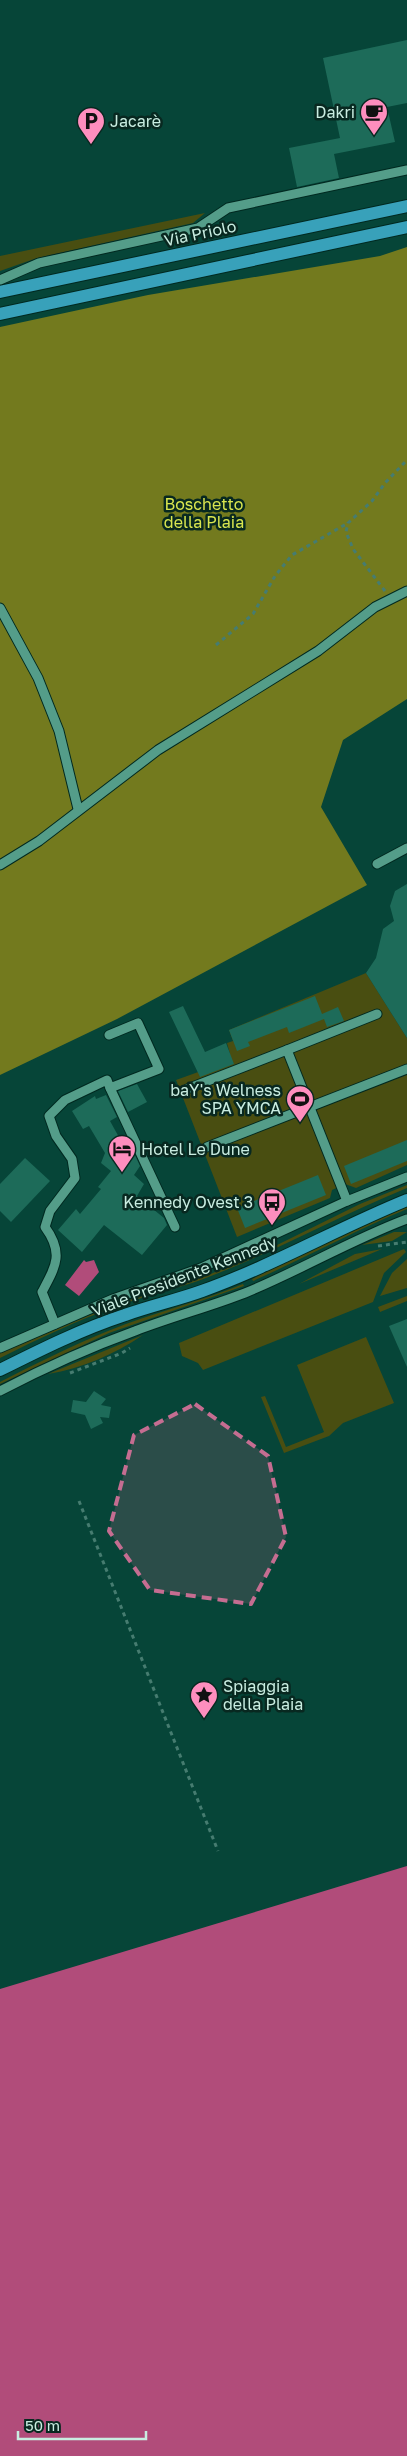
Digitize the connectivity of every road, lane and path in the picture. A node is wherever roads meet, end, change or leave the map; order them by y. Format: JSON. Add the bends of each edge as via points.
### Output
{"nodes":[{"id":1,"x":407,"y":170,"type":"edge"},
{"id":2,"x":407,"y":206,"type":"edge"},
{"id":3,"x":407,"y":228,"type":"edge"},
{"id":4,"x":0,"y":280,"type":"edge"},
{"id":5,"x":0,"y":292,"type":"edge"},
{"id":6,"x":0,"y":314,"type":"edge"},
{"id":7,"x":407,"y":460,"type":"edge"},
{"id":8,"x":348,"y":523,"type":"junction"},
{"id":9,"x":407,"y":591,"type":"edge"},
{"id":10,"x":391,"y":598,"type":"junction"},
{"id":11,"x":0,"y":608,"type":"edge"},
{"id":12,"x":216,"y":645,"type":"dead end"},
{"id":13,"x":78,"y":809,"type":"junction"},
{"id":14,"x":407,"y":848,"type":"edge"},
{"id":15,"x":377,"y":864,"type":"dead end"},
{"id":16,"x":0,"y":865,"type":"edge"},
{"id":17,"x":377,"y":1014,"type":"dead end"},
{"id":18,"x":110,"y":1035,"type":"dead end"},
{"id":19,"x":287,"y":1050,"type":"junction"},
{"id":20,"x":407,"y":1069,"type":"edge"},
{"id":21,"x":110,"y":1088,"type":"junction"},
{"id":22,"x":187,"y":1089,"type":"dead end"},
{"id":23,"x":310,"y":1107,"type":"junction"},
{"id":24,"x":207,"y":1147,"type":"dead end"},
{"id":25,"x":407,"y":1177,"type":"edge"},
{"id":26,"x":407,"y":1200,"type":"edge"},
{"id":27,"x":347,"y":1201,"type":"junction"},
{"id":28,"x":407,"y":1219,"type":"edge"},
{"id":29,"x":176,"y":1227,"type":"dead end"},
{"id":30,"x":55,"y":1324,"type":"junction"},
{"id":31,"x":0,"y":1348,"type":"edge"},
{"id":32,"x":0,"y":1370,"type":"edge"},
{"id":33,"x":0,"y":1390,"type":"edge"},
{"id":34,"x":79,"y":1501,"type":"dead end"},
{"id":35,"x":218,"y":1850,"type":"dead end"}],
"edges":[{"from":1,"to":4,"type":"lane","via":[[228,208],[198,228],[39,263]]},
{"from":2,"to":5,"type":"main road","name":"Via Priolo"},
{"from":3,"to":6,"type":"main road"},
{"from":7,"to":8,"type":"path","via":[[372,502]]},
{"from":8,"to":10,"type":"path","via":[[346,532],[353,549]]},
{"from":8,"to":12,"type":"path","via":[[292,555],[275,576],[253,614]]},
{"from":9,"to":10,"type":"lane"},
{"from":10,"to":13,"type":"lane","via":[[374,606],[318,651],[158,750]]},
{"from":11,"to":13,"type":"lane","via":[[38,678],[59,731]]},
{"from":13,"to":16,"type":"lane","via":[[39,841]]},
{"from":14,"to":15,"type":"lane"},
{"from":17,"to":19,"type":"lane"},
{"from":18,"to":21,"type":"lane","via":[[138,1023],[159,1068]]},
{"from":19,"to":22,"type":"lane"},
{"from":19,"to":23,"type":"lane"},
{"from":20,"to":23,"type":"lane"},
{"from":21,"to":29,"type":"lane"},
{"from":21,"to":30,"type":"lane","via":[[107,1080],[98,1084],[65,1100],[49,1116],[56,1136],[72,1159],[75,1178],[50,1211],[45,1228],[55,1241],[57,1265],[42,1292]]},
{"from":23,"to":24,"type":"lane"},
{"from":23,"to":27,"type":"lane"},
{"from":25,"to":27,"type":"lane"},
{"from":26,"to":32,"type":"main road","name":"Viale Presidente Kennedy","via":[[246,1273],[202,1291],[124,1315]]},
{"from":27,"to":30,"type":"lane","via":[[201,1268],[113,1299]]},
{"from":28,"to":33,"type":"lane","via":[[370,1233],[252,1290],[69,1356]]},
{"from":30,"to":31,"type":"lane"},
{"from":34,"to":35,"type":"path"}]}
